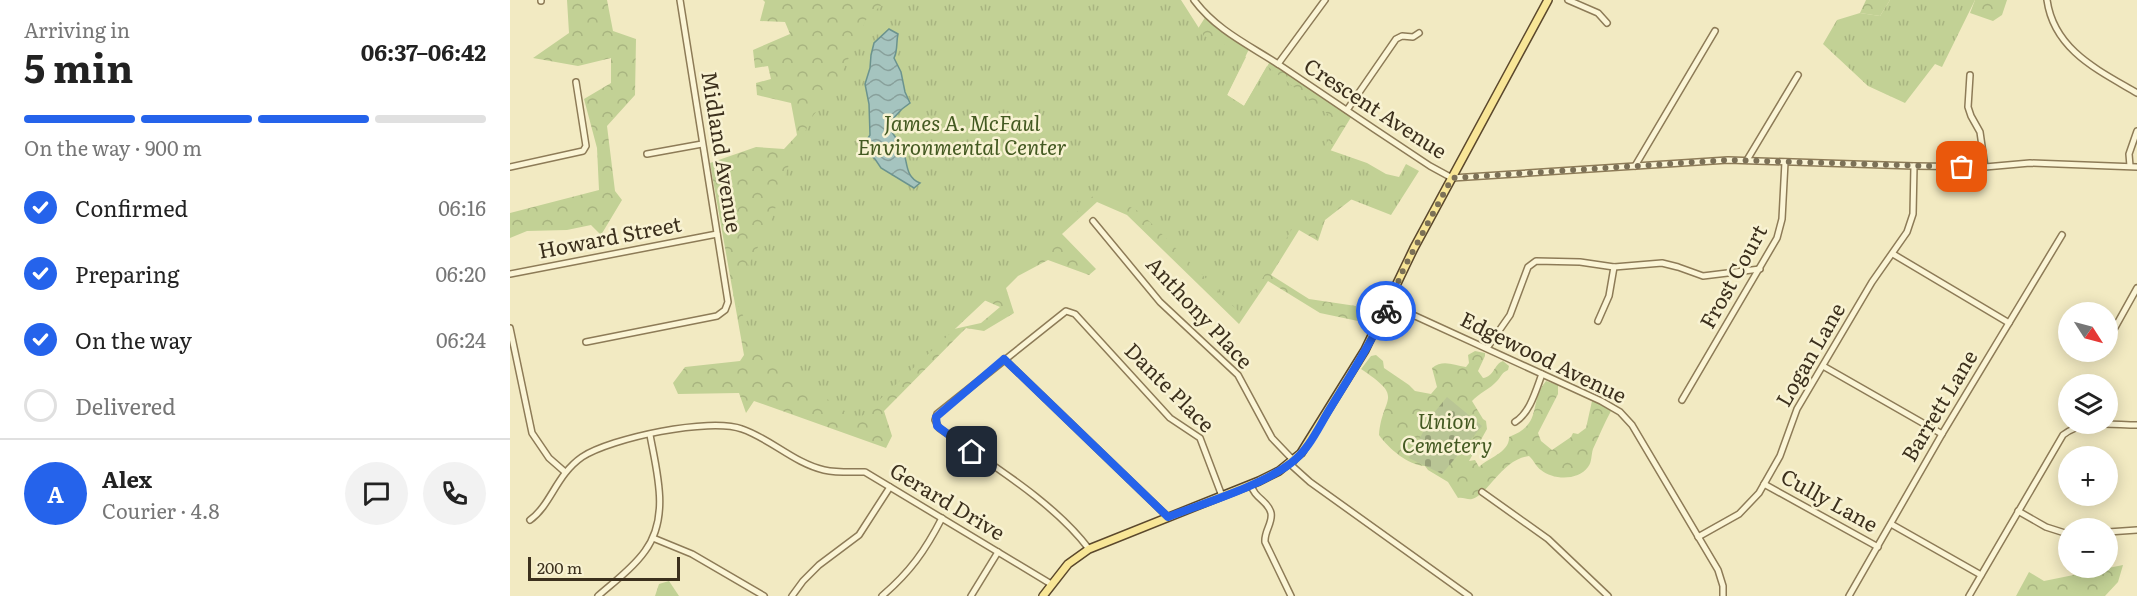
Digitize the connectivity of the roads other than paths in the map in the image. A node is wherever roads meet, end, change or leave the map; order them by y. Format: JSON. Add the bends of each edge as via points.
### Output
{"nodes":[{"id":1,"x":680,"y":0,"type":"edge"},
{"id":2,"x":1194,"y":0,"type":"edge"},
{"id":3,"x":1326,"y":0,"type":"edge"},
{"id":4,"x":1548,"y":0,"type":"edge"},
{"id":5,"x":1568,"y":0,"type":"edge"},
{"id":6,"x":2048,"y":0,"type":"edge"},
{"id":7,"x":1607,"y":23,"type":"dead end"},
{"id":8,"x":1715,"y":31,"type":"dead end"},
{"id":9,"x":1419,"y":33,"type":"dead end"},
{"id":10,"x":1278,"y":64,"type":"junction"},
{"id":11,"x":1798,"y":75,"type":"dead end"},
{"id":12,"x":1970,"y":75,"type":"dead end"},
{"id":13,"x":576,"y":82,"type":"dead end"},
{"id":14,"x":2137,"y":93,"type":"edge"},
{"id":15,"x":1347,"y":110,"type":"junction"},
{"id":16,"x":2137,"y":131,"type":"edge"},
{"id":17,"x":702,"y":144,"type":"junction"},
{"id":18,"x":647,"y":154,"type":"dead end"},
{"id":19,"x":1747,"y":160,"type":"junction"},
{"id":20,"x":1785,"y":162,"type":"junction"},
{"id":21,"x":1635,"y":166,"type":"junction"},
{"id":22,"x":1914,"y":166,"type":"junction"},
{"id":23,"x":2130,"y":166,"type":"junction"},
{"id":24,"x":2137,"y":166,"type":"edge"},
{"id":25,"x":1985,"y":167,"type":"junction"},
{"id":26,"x":510,"y":168,"type":"edge"},
{"id":27,"x":1452,"y":178,"type":"junction"},
{"id":28,"x":1093,"y":221,"type":"dead end"},
{"id":29,"x":717,"y":234,"type":"junction"},
{"id":30,"x":2062,"y":235,"type":"dead end"},
{"id":31,"x":1893,"y":254,"type":"junction"},
{"id":32,"x":1614,"y":267,"type":"junction"},
{"id":33,"x":1760,"y":269,"type":"junction"},
{"id":34,"x":510,"y":274,"type":"edge"},
{"id":35,"x":2137,"y":288,"type":"edge"},
{"id":36,"x":1389,"y":304,"type":"junction"},
{"id":37,"x":1598,"y":321,"type":"dead end"},
{"id":38,"x":2118,"y":322,"type":"edge"},
{"id":39,"x":2008,"y":323,"type":"junction"},
{"id":40,"x":510,"y":328,"type":"edge"},
{"id":41,"x":586,"y":342,"type":"dead end"},
{"id":42,"x":1487,"y":348,"type":"junction"},
{"id":43,"x":1004,"y":359,"type":"junction"},
{"id":44,"x":1823,"y":366,"type":"junction"},
{"id":45,"x":1542,"y":374,"type":"junction"},
{"id":46,"x":1682,"y":400,"type":"dead end"},
{"id":47,"x":1515,"y":422,"type":"dead end"},
{"id":48,"x":2137,"y":425,"type":"edge"},
{"id":49,"x":1942,"y":434,"type":"junction"},
{"id":50,"x":650,"y":435,"type":"junction"},
{"id":51,"x":1292,"y":462,"type":"junction"},
{"id":52,"x":565,"y":472,"type":"junction"},
{"id":53,"x":1251,"y":484,"type":"junction"},
{"id":54,"x":1764,"y":484,"type":"junction"},
{"id":55,"x":890,"y":487,"type":"junction"},
{"id":56,"x":1482,"y":492,"type":"dead end"},
{"id":57,"x":1222,"y":496,"type":"junction"},
{"id":58,"x":2018,"y":511,"type":"junction"},
{"id":59,"x":1168,"y":517,"type":"junction"},
{"id":60,"x":942,"y":518,"type":"junction"},
{"id":61,"x":530,"y":520,"type":"dead end"},
{"id":62,"x":1891,"y":524,"type":"junction"},
{"id":63,"x":2137,"y":530,"type":"edge"},
{"id":64,"x":2058,"y":531,"type":"edge"},
{"id":65,"x":2118,"y":531,"type":"edge"},
{"id":66,"x":1698,"y":537,"type":"junction"},
{"id":67,"x":653,"y":538,"type":"junction"},
{"id":68,"x":1878,"y":547,"type":"junction"},
{"id":69,"x":1089,"y":549,"type":"junction"},
{"id":70,"x":998,"y":552,"type":"junction"},
{"id":71,"x":1981,"y":575,"type":"junction"},
{"id":72,"x":1052,"y":584,"type":"junction"},
{"id":73,"x":598,"y":596,"type":"edge"},
{"id":74,"x":764,"y":596,"type":"edge"},
{"id":75,"x":792,"y":596,"type":"edge"},
{"id":76,"x":882,"y":596,"type":"edge"},
{"id":77,"x":971,"y":596,"type":"edge"},
{"id":78,"x":1043,"y":596,"type":"edge"},
{"id":79,"x":1291,"y":596,"type":"edge"},
{"id":80,"x":1468,"y":596,"type":"edge"},
{"id":81,"x":1608,"y":596,"type":"edge"},
{"id":82,"x":1723,"y":596,"type":"edge"},
{"id":83,"x":1849,"y":596,"type":"edge"},
{"id":84,"x":1969,"y":596,"type":"edge"}],
"edges":[{"from":1,"to":17,"type":"street","name":"Midland Avenue"},
{"from":2,"to":10,"type":"street","name":"Crescent Avenue","via":[[1216,25]]},
{"from":3,"to":10,"type":"street"},
{"from":4,"to":27,"type":"main road"},
{"from":5,"to":7,"type":"street","via":[[1598,13]]},
{"from":6,"to":14,"type":"street","via":[[2053,22],[2070,48]]},
{"from":8,"to":21,"type":"street"},
{"from":9,"to":15,"type":"street","via":[[1396,39]]},
{"from":10,"to":15,"type":"street","name":"Crescent Avenue"},
{"from":11,"to":19,"type":"street"},
{"from":12,"to":25,"type":"street","via":[[1968,106],[1980,132]]},
{"from":13,"to":26,"type":"street","via":[[586,146],[581,153]]},
{"from":15,"to":27,"type":"street","name":"Crescent Avenue"},
{"from":16,"to":23,"type":"street","via":[[2129,154]]},
{"from":17,"to":18,"type":"street"},
{"from":17,"to":29,"type":"street","name":"Midland Avenue"},
{"from":19,"to":20,"type":"street","name":"Crescent Avenue"},
{"from":19,"to":21,"type":"street","name":"Crescent Avenue"},
{"from":20,"to":22,"type":"street","name":"Crescent Avenue"},
{"from":20,"to":33,"type":"street","name":"Frost Court","via":[[1781,228]]},
{"from":21,"to":27,"type":"street","name":"Crescent Avenue"},
{"from":22,"to":25,"type":"street","name":"Crescent Avenue"},
{"from":22,"to":31,"type":"street","name":"Logan Lane","via":[[1910,223]]},
{"from":23,"to":24,"type":"street","name":"Crescent Avenue"},
{"from":23,"to":25,"type":"street","name":"Crescent Avenue","via":[[2030,163]]},
{"from":27,"to":36,"type":"main road"},
{"from":28,"to":51,"type":"street","name":"Anthony Place","via":[[1160,302],[1238,375],[1272,438]]},
{"from":29,"to":34,"type":"street","name":"Howard Street"},
{"from":29,"to":41,"type":"street","name":"Midland Avenue","via":[[729,297],[726,308],[717,316]]},
{"from":30,"to":39,"type":"street","name":"Barrett Lane"},
{"from":31,"to":39,"type":"street"},
{"from":31,"to":44,"type":"street","name":"Logan Lane"},
{"from":32,"to":33,"type":"street","via":[[1662,263],[1703,276]]},
{"from":32,"to":37,"type":"street","via":[[1610,296]]},
{"from":32,"to":42,"type":"street","via":[[1533,262],[1510,315]]},
{"from":33,"to":46,"type":"street","name":"Frost Court"},
{"from":35,"to":38,"type":"street"},
{"from":36,"to":42,"type":"street","name":"Edgewood Avenue"},
{"from":36,"to":51,"type":"main road","via":[[1308,445]]},
{"from":39,"to":49,"type":"street","name":"Barrett Lane"},
{"from":40,"to":52,"type":"street","via":[[528,421],[537,442]]},
{"from":42,"to":45,"type":"street","name":"Edgewood Avenue"},
{"from":43,"to":57,"type":"street","name":"Dante Place","via":[[1069,310],[1170,418],[1200,438]]},
{"from":43,"to":59,"type":"street"},
{"from":43,"to":69,"type":"street","via":[[937,414],[935,420],[939,428],[1063,519]]},
{"from":44,"to":49,"type":"street"},
{"from":44,"to":54,"type":"street","name":"Logan Lane","via":[[1797,409],[1780,456]]},
{"from":45,"to":47,"type":"street","via":[[1530,403]]},
{"from":45,"to":66,"type":"street","name":"Edgewood Avenue","via":[[1626,417]]},
{"from":48,"to":58,"type":"street","via":[[2085,425],[2068,432],[2058,441]]},
{"from":49,"to":62,"type":"street","name":"Barrett Lane"},
{"from":50,"to":52,"type":"street","name":"Gerard Drive","via":[[604,446]]},
{"from":50,"to":55,"type":"street","name":"Gerard Drive","via":[[705,425],[733,426],[820,468],[865,472]]},
{"from":50,"to":67,"type":"street","via":[[660,500]]},
{"from":51,"to":53,"type":"main road"},
{"from":51,"to":80,"type":"street","name":"Anthony Place","via":[[1310,482]]},
{"from":52,"to":61,"type":"street","name":"Gerard Drive"},
{"from":53,"to":57,"type":"main road"},
{"from":53,"to":79,"type":"street","via":[[1254,494],[1270,511],[1265,542]]},
{"from":54,"to":66,"type":"street","name":"Logan Lane","via":[[1747,507]]},
{"from":54,"to":68,"type":"street","name":"Cully Lane"},
{"from":55,"to":60,"type":"street","name":"Gerard Drive"},
{"from":55,"to":75,"type":"street","via":[[859,535],[819,565]]},
{"from":56,"to":81,"type":"street","via":[[1548,539]]},
{"from":57,"to":59,"type":"main road"},
{"from":58,"to":64,"type":"street"},
{"from":58,"to":71,"type":"street"},
{"from":59,"to":69,"type":"main road"},
{"from":60,"to":70,"type":"street","name":"Gerard Drive"},
{"from":60,"to":76,"type":"street","via":[[919,558]]},
{"from":62,"to":68,"type":"street","name":"Barrett Lane"},
{"from":62,"to":71,"type":"street"},
{"from":63,"to":65,"type":"street"},
{"from":66,"to":82,"type":"street","name":"Edgewood Avenue","via":[[1718,570]]},
{"from":67,"to":73,"type":"street","via":[[639,559]]},
{"from":67,"to":74,"type":"street","via":[[692,554]]},
{"from":68,"to":83,"type":"street","name":"Barrett Lane"},
{"from":69,"to":72,"type":"main road","via":[[1068,564]]},
{"from":70,"to":72,"type":"street","name":"Gerard Drive"},
{"from":70,"to":77,"type":"street"},
{"from":71,"to":84,"type":"street"},
{"from":72,"to":78,"type":"main road"}]}
